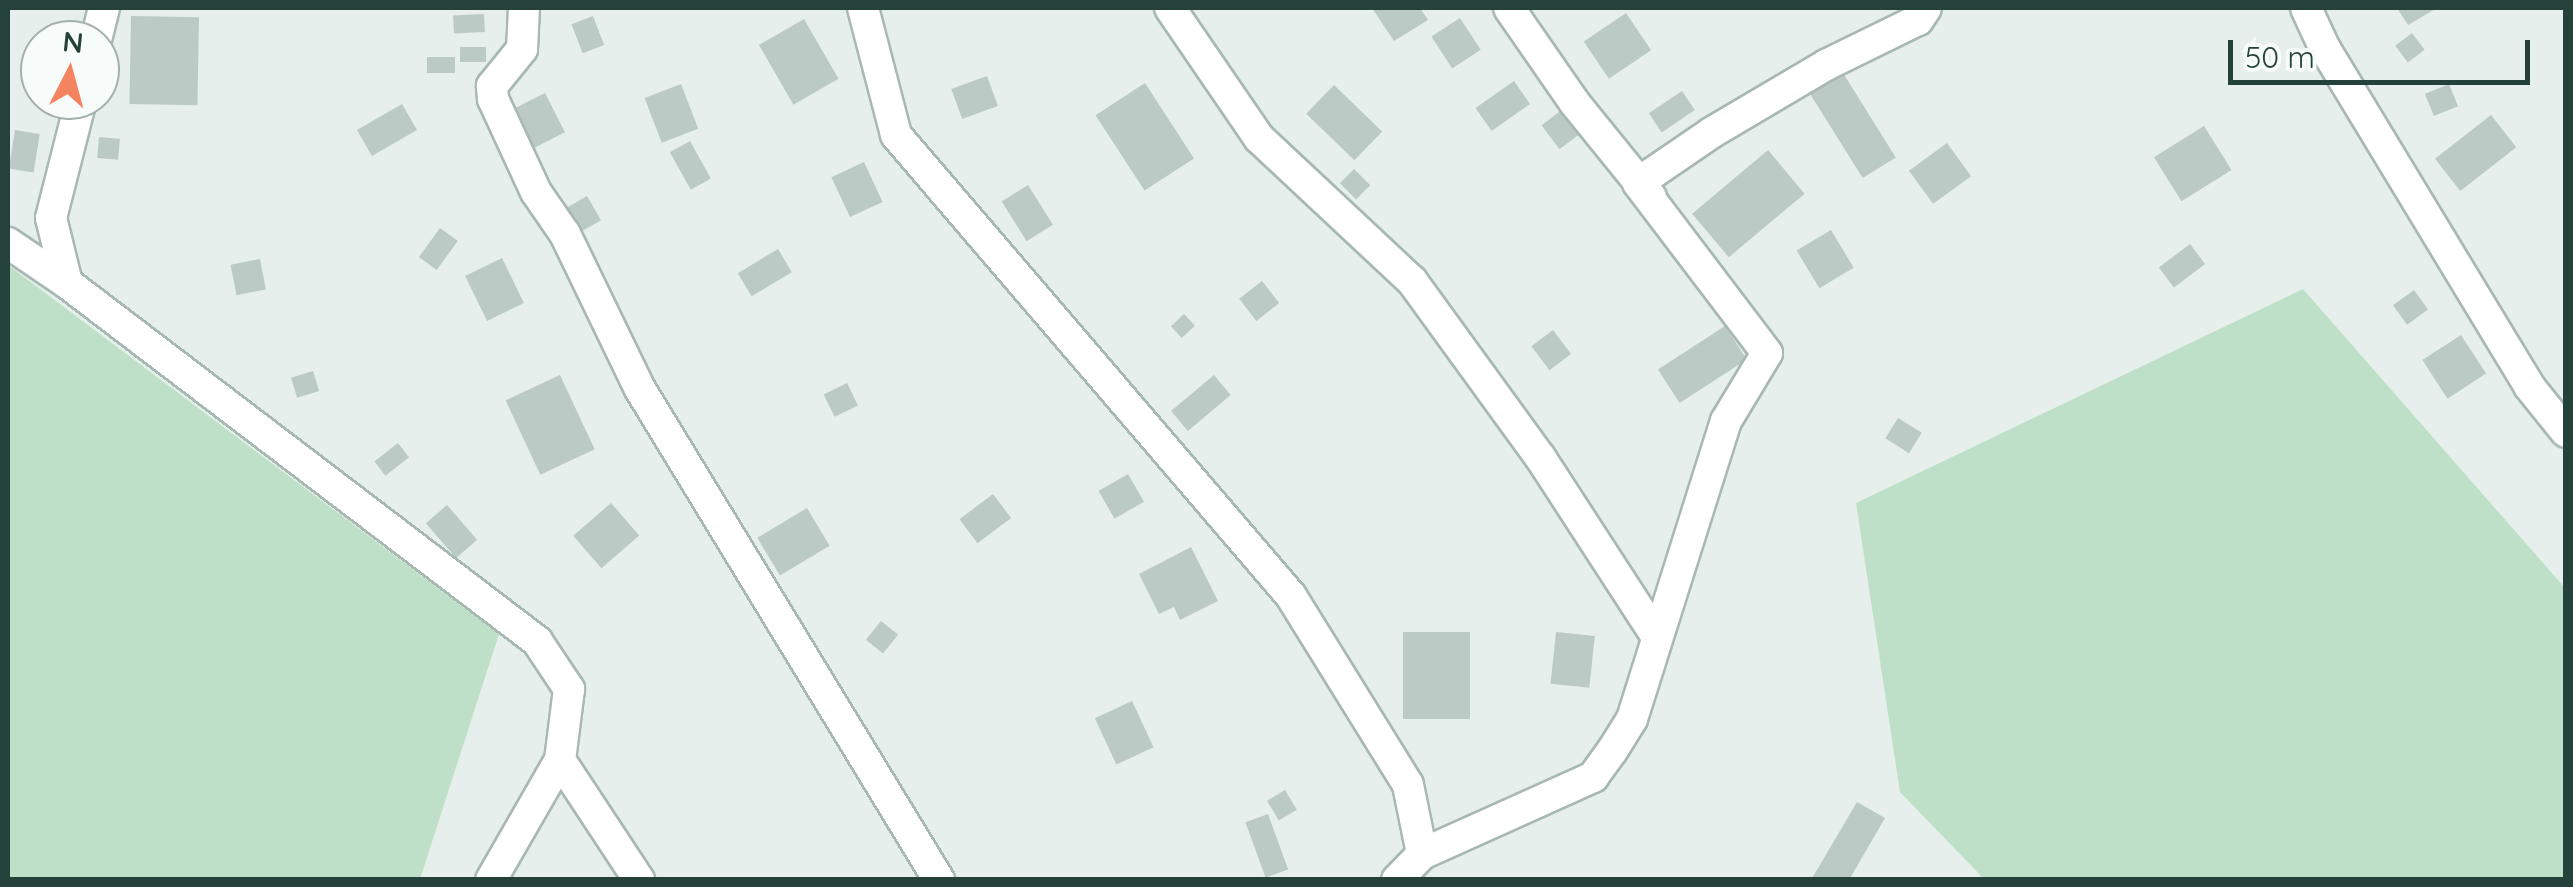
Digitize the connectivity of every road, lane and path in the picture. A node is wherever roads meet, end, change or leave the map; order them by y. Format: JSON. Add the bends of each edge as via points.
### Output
{"nodes":[{"id":1,"x":524,"y":8,"type":"edge"},
{"id":2,"x":863,"y":8,"type":"edge"},
{"id":3,"x":1170,"y":8,"type":"edge"},
{"id":4,"x":1509,"y":8,"type":"edge"},
{"id":5,"x":1926,"y":8,"type":"edge"},
{"id":6,"x":2306,"y":8,"type":"edge"},
{"id":7,"x":76,"y":120,"type":"edge"},
{"id":8,"x":1638,"y":183,"type":"junction"},
{"id":9,"x":8,"y":243,"type":"edge"},
{"id":10,"x":67,"y":282,"type":"junction"},
{"id":11,"x":2566,"y":432,"type":"edge"},
{"id":12,"x":1657,"y":637,"type":"junction"},
{"id":13,"x":560,"y":760,"type":"junction"},
{"id":14,"x":1422,"y":854,"type":"junction"},
{"id":15,"x":491,"y":880,"type":"edge"},
{"id":16,"x":639,"y":880,"type":"edge"},
{"id":17,"x":939,"y":880,"type":"edge"},
{"id":18,"x":1396,"y":880,"type":"edge"}],
"edges":[{"from":1,"to":17,"type":"street","via":[[522,49],[492,86],[536,192],[565,234],[640,388]]},
{"from":2,"to":14,"type":"street","via":[[896,135],[1291,596],[1408,785]]},
{"from":3,"to":12,"type":"street","via":[[1259,138],[1412,281],[1540,457]]},
{"from":4,"to":8,"type":"street"},
{"from":5,"to":8,"type":"street","via":[[1918,20],[1826,66]]},
{"from":6,"to":11,"type":"street","via":[[2529,386]]},
{"from":7,"to":10,"type":"street","via":[[51,218]]},
{"from":8,"to":12,"type":"street","via":[[1767,353],[1726,421]]},
{"from":9,"to":10,"type":"street"},
{"from":10,"to":13,"type":"street","via":[[536,641],[569,689]]},
{"from":12,"to":14,"type":"street","via":[[1632,719],[1593,777]]},
{"from":13,"to":15,"type":"street"},
{"from":13,"to":16,"type":"street"},
{"from":14,"to":18,"type":"street"}]}
